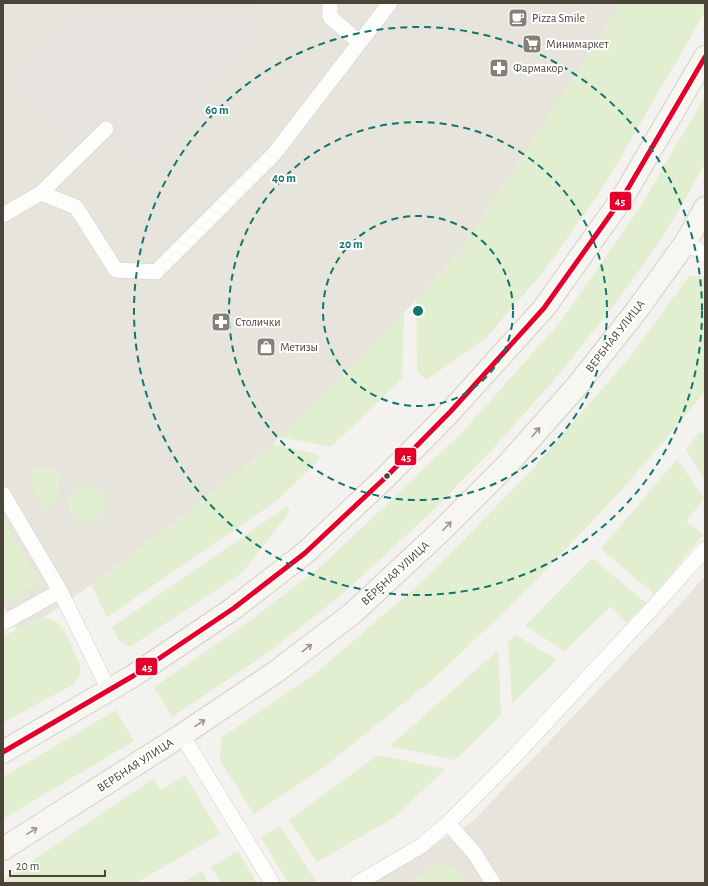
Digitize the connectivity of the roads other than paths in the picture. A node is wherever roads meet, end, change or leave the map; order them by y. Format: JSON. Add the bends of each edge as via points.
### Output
{"nodes":[{"id":1,"x":330,"y":3,"type":"edge"},
{"id":2,"x":390,"y":3,"type":"edge"},
{"id":3,"x":359,"y":42,"type":"junction"},
{"id":4,"x":705,"y":57,"type":"edge"},
{"id":5,"x":106,"y":129,"type":"dead end"},
{"id":6,"x":41,"y":193,"type":"junction"},
{"id":7,"x":705,"y":208,"type":"edge"},
{"id":8,"x":3,"y":215,"type":"edge"},
{"id":9,"x":686,"y":242,"type":"junction"},
{"id":10,"x":705,"y":255,"type":"edge"},
{"id":11,"x":3,"y":494,"type":"edge"},
{"id":12,"x":705,"y":550,"type":"edge"},
{"id":13,"x":60,"y":591,"type":"junction"},
{"id":14,"x":3,"y":624,"type":"edge"},
{"id":15,"x":109,"y":690,"type":"junction"},
{"id":16,"x":182,"y":735,"type":"junction"},
{"id":17,"x":3,"y":752,"type":"edge"},
{"id":18,"x":448,"y":823,"type":"junction"},
{"id":19,"x":3,"y":849,"type":"edge"},
{"id":20,"x":272,"y":883,"type":"edge"},
{"id":21,"x":358,"y":883,"type":"edge"},
{"id":22,"x":493,"y":883,"type":"edge"}],
"edges":[{"from":1,"to":3,"type":"lane","via":[[330,17]]},
{"from":2,"to":3,"type":"lane"},
{"from":3,"to":6,"type":"lane","via":[[274,154],[156,272],[116,270],[76,207]]},
{"from":4,"to":15,"type":"main road","via":[[623,197],[544,308],[451,411],[305,553],[234,608]]},
{"from":5,"to":6,"type":"lane"},
{"from":6,"to":8,"type":"lane"},
{"from":7,"to":9,"type":"main road","name":"ВЕРБНАЯ УЛИЦА"},
{"from":9,"to":10,"type":"lane"},
{"from":16,"to":9,"type":"main road","name":"ВЕРБНАЯ УЛИЦА","one_way":true,"via":[[277,671],[352,613],[440,532],[507,465],[577,386]]},
{"from":11,"to":13,"type":"lane"},
{"from":12,"to":18,"type":"lane","via":[[512,758]]},
{"from":13,"to":14,"type":"lane"},
{"from":13,"to":15,"type":"lane"},
{"from":15,"to":17,"type":"main road"},
{"from":19,"to":16,"type":"main road","name":"ВЕРБНАЯ УЛИЦА","one_way":true},
{"from":16,"to":20,"type":"lane"},
{"from":18,"to":21,"type":"lane","via":[[421,846]]},
{"from":18,"to":22,"type":"lane","via":[[475,854]]}]}
